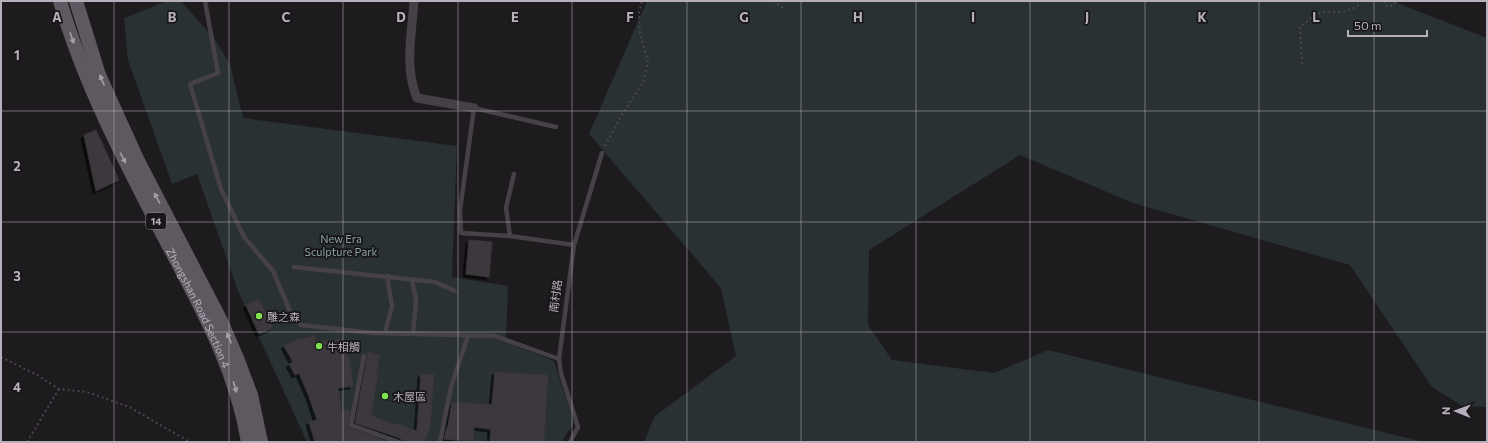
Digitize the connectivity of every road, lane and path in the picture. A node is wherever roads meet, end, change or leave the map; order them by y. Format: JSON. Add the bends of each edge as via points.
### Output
{"nodes":[{"id":1,"x":60,"y":1,"type":"edge"},
{"id":2,"x":76,"y":1,"type":"edge"},
{"id":3,"x":205,"y":1,"type":"edge"},
{"id":4,"x":414,"y":1,"type":"edge"},
{"id":5,"x":642,"y":1,"type":"edge"},
{"id":6,"x":773,"y":1,"type":"edge"},
{"id":7,"x":1360,"y":1,"type":"edge"},
{"id":8,"x":1384,"y":1,"type":"edge"},
{"id":9,"x":1398,"y":1,"type":"edge"},
{"id":10,"x":786,"y":10,"type":"dead end"},
{"id":11,"x":1302,"y":64,"type":"dead end"},
{"id":12,"x":474,"y":108,"type":"junction"},
{"id":13,"x":556,"y":126,"type":"dead end"},
{"id":14,"x":602,"y":153,"type":"joint"},
{"id":15,"x":514,"y":174,"type":"dead end"},
{"id":16,"x":510,"y":236,"type":"junction"},
{"id":17,"x":574,"y":245,"type":"junction"},
{"id":18,"x":294,"y":267,"type":"dead end"},
{"id":19,"x":386,"y":276,"type":"junction"},
{"id":20,"x":412,"y":280,"type":"junction"},
{"id":21,"x":455,"y":290,"type":"dead end"},
{"id":22,"x":385,"y":333,"type":"junction"},
{"id":23,"x":413,"y":334,"type":"junction"},
{"id":24,"x":468,"y":336,"type":"junction"},
{"id":25,"x":364,"y":356,"type":"dead end"},
{"id":26,"x":1,"y":357,"type":"edge"},
{"id":27,"x":559,"y":359,"type":"junction"},
{"id":28,"x":59,"y":389,"type":"junction"},
{"id":29,"x":27,"y":442,"type":"edge"},
{"id":30,"x":190,"y":442,"type":"edge"},
{"id":31,"x":248,"y":442,"type":"edge"},
{"id":32,"x":261,"y":442,"type":"edge"},
{"id":33,"x":400,"y":442,"type":"edge"},
{"id":34,"x":440,"y":442,"type":"edge"},
{"id":35,"x":570,"y":442,"type":"edge"}],
"edges":[{"from":1,"to":31,"type":"main road","name":"Zhongshan Road Section 4","number":"14","one_way":true,"via":[[84,72],[118,149],[206,318],[230,370],[243,413]]},
{"from":32,"to":2,"type":"main road","name":"Zhongshan Road Section 4","number":"14","one_way":true,"via":[[251,395],[237,358],[221,321],[137,159],[100,74]]},
{"from":3,"to":22,"type":"lane","via":[[218,73],[190,84],[221,189],[244,237],[273,271],[290,311],[301,325]]},
{"from":4,"to":12,"type":"street","via":[[409,68],[416,98]]},
{"from":5,"to":14,"type":"path","via":[[639,13],[640,33],[648,62],[643,83],[621,116]]},
{"from":6,"to":10,"type":"path"},
{"from":7,"to":11,"type":"path","via":[[1357,7],[1312,16],[1300,27]]},
{"from":8,"to":9,"type":"path","via":[[1386,6],[1390,7]]},
{"from":12,"to":13,"type":"lane"},
{"from":12,"to":16,"type":"lane","via":[[460,210],[461,233]]},
{"from":14,"to":17,"type":"lane","name":"南村路"},
{"from":15,"to":16,"type":"lane","via":[[506,208]]},
{"from":16,"to":17,"type":"lane"},
{"from":17,"to":27,"type":"lane","name":"南村路"},
{"from":18,"to":19,"type":"lane"},
{"from":19,"to":20,"type":"lane"},
{"from":19,"to":22,"type":"lane","via":[[392,306]]},
{"from":20,"to":21,"type":"lane","via":[[434,282]]},
{"from":20,"to":23,"type":"lane","via":[[416,300]]},
{"from":22,"to":23,"type":"lane"},
{"from":23,"to":24,"type":"lane"},
{"from":24,"to":27,"type":"lane","via":[[495,336]]},
{"from":24,"to":34,"type":"lane","via":[[451,387]]},
{"from":25,"to":33,"type":"lane","via":[[351,426]]},
{"from":26,"to":28,"type":"path"},
{"from":27,"to":35,"type":"lane","name":"南村路","via":[[578,426]]},
{"from":28,"to":29,"type":"path"},
{"from":28,"to":30,"type":"path","via":[[87,392],[129,407]]}]}
